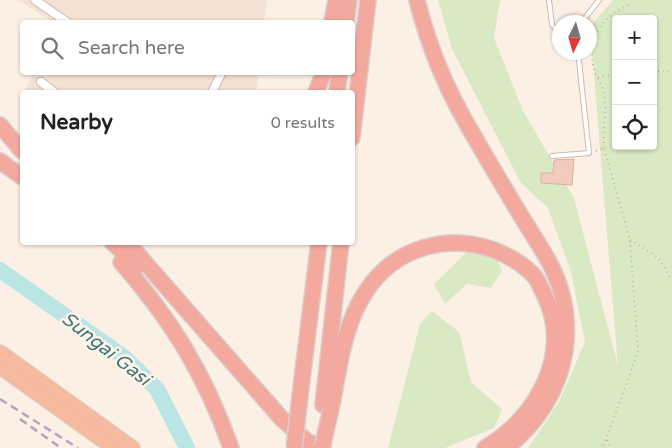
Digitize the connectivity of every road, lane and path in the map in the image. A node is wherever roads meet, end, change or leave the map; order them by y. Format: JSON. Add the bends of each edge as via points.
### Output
{"nodes":[{"id":1,"x":35,"y":0,"type":"edge"},
{"id":2,"x":336,"y":0,"type":"edge"},
{"id":3,"x":349,"y":0,"type":"edge"},
{"id":4,"x":368,"y":0,"type":"edge"},
{"id":5,"x":417,"y":0,"type":"edge"},
{"id":6,"x":549,"y":0,"type":"edge"},
{"id":7,"x":599,"y":0,"type":"edge"},
{"id":8,"x":630,"y":4,"type":"dead end"},
{"id":9,"x":587,"y":15,"type":"edge"},
{"id":10,"x":64,"y":20,"type":"edge"},
{"id":11,"x":332,"y":20,"type":"edge"},
{"id":12,"x":346,"y":20,"type":"edge"},
{"id":13,"x":552,"y":25,"type":"edge"},
{"id":14,"x":579,"y":60,"type":"edge"},
{"id":15,"x":657,"y":70,"type":"edge"},
{"id":16,"x":672,"y":72,"type":"edge"},
{"id":17,"x":220,"y":75,"type":"edge"},
{"id":18,"x":323,"y":75,"type":"edge"},
{"id":19,"x":340,"y":75,"type":"edge"},
{"id":20,"x":612,"y":75,"type":"edge"},
{"id":21,"x":598,"y":77,"type":"junction"},
{"id":22,"x":41,"y":82,"type":"dead end"},
{"id":23,"x":51,"y":90,"type":"edge"},
{"id":24,"x":213,"y":90,"type":"edge"},
{"id":25,"x":317,"y":90,"type":"edge"},
{"id":26,"x":337,"y":90,"type":"edge"},
{"id":27,"x":355,"y":112,"type":"edge"},
{"id":28,"x":0,"y":119,"type":"edge"},
{"id":29,"x":0,"y":125,"type":"edge"},
{"id":30,"x":20,"y":136,"type":"edge"},
{"id":31,"x":604,"y":148,"type":"junction"},
{"id":32,"x":20,"y":149,"type":"edge"},
{"id":33,"x":589,"y":153,"type":"junction"},
{"id":34,"x":552,"y":156,"type":"dead end"},
{"id":35,"x":0,"y":161,"type":"edge"},
{"id":36,"x":20,"y":176,"type":"edge"},
{"id":37,"x":630,"y":240,"type":"junction"},
{"id":38,"x":104,"y":245,"type":"edge"},
{"id":39,"x":115,"y":245,"type":"edge"},
{"id":40,"x":131,"y":245,"type":"edge"},
{"id":41,"x":319,"y":245,"type":"edge"},
{"id":42,"x":341,"y":245,"type":"edge"},
{"id":43,"x":672,"y":280,"type":"edge"},
{"id":44,"x":0,"y":352,"type":"edge"},
{"id":45,"x":0,"y":367,"type":"edge"},
{"id":46,"x":327,"y":412,"type":"junction"},
{"id":47,"x":608,"y":440,"type":"junction"},
{"id":48,"x":113,"y":448,"type":"edge"},
{"id":49,"x":133,"y":448,"type":"edge"},
{"id":50,"x":231,"y":448,"type":"edge"},
{"id":51,"x":294,"y":448,"type":"edge"},
{"id":52,"x":306,"y":448,"type":"edge"},
{"id":53,"x":321,"y":448,"type":"edge"},
{"id":54,"x":485,"y":448,"type":"edge"},
{"id":55,"x":506,"y":448,"type":"edge"},
{"id":56,"x":603,"y":448,"type":"edge"},
{"id":57,"x":611,"y":448,"type":"edge"}],
"edges":[{"from":1,"to":10,"type":"street"},
{"from":2,"to":11,"type":"highway"},
{"from":3,"to":12,"type":"highway"},
{"from":4,"to":27,"type":"highway"},
{"from":5,"to":55,"type":"highway","via":[[436,64],[466,124],[550,264],[561,291],[566,327],[561,373],[537,418]]},
{"from":6,"to":13,"type":"lane"},
{"from":7,"to":9,"type":"lane"},
{"from":8,"to":21,"type":"path","via":[[610,14],[596,36],[592,48]]},
{"from":14,"to":33,"type":"lane"},
{"from":15,"to":16,"type":"path"},
{"from":17,"to":24,"type":"street"},
{"from":18,"to":25,"type":"highway"},
{"from":19,"to":26,"type":"highway"},
{"from":20,"to":21,"type":"path"},
{"from":21,"to":31,"type":"path","via":[[605,95]]},
{"from":22,"to":23,"type":"street"},
{"from":28,"to":30,"type":"highway"},
{"from":29,"to":32,"type":"highway"},
{"from":31,"to":33,"type":"path"},
{"from":31,"to":37,"type":"path"},
{"from":33,"to":34,"type":"lane"},
{"from":35,"to":36,"type":"highway"},
{"from":37,"to":43,"type":"path","via":[[660,258]]},
{"from":37,"to":47,"type":"path","via":[[638,352]]},
{"from":38,"to":50,"type":"highway","via":[[154,300],[193,358],[218,410]]},
{"from":39,"to":52,"type":"highway","via":[[139,268],[250,398],[282,430]]},
{"from":40,"to":53,"type":"highway","via":[[282,419],[308,442]]},
{"from":41,"to":51,"type":"highway","bridge":true},
{"from":42,"to":46,"type":"highway"},
{"from":44,"to":49,"type":"highway"},
{"from":45,"to":48,"type":"highway"},
{"from":46,"to":53,"type":"highway"},
{"from":46,"to":54,"type":"highway","via":[[350,327],[364,293],[383,271],[410,252],[448,242],[476,244],[510,256],[535,277],[551,308],[556,332],[552,363],[538,397],[518,423]]},
{"from":47,"to":56,"type":"path"},
{"from":47,"to":57,"type":"path"}]}
